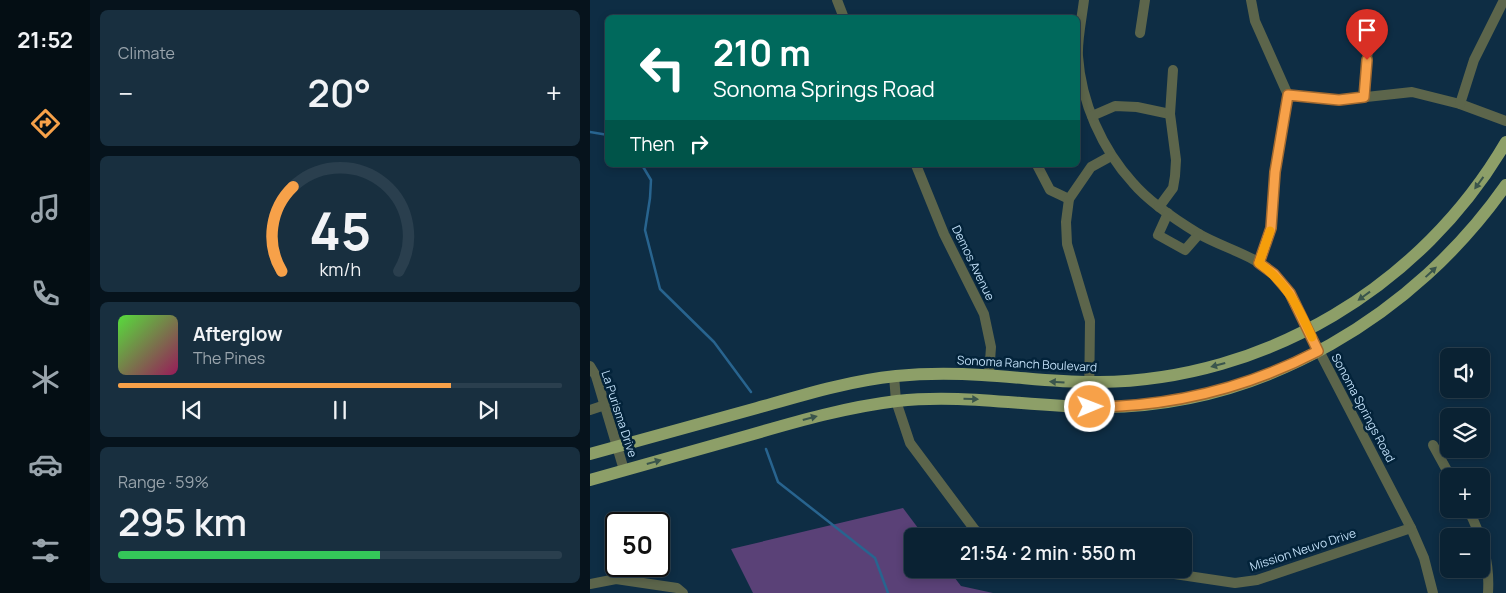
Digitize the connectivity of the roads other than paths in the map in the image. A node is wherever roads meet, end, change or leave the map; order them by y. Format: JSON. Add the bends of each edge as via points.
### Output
{"nodes":[{"id":1,"x":837,"y":0,"type":"edge"},
{"id":2,"x":1084,"y":0,"type":"edge"},
{"id":3,"x":1145,"y":0,"type":"edge"},
{"id":4,"x":1251,"y":0,"type":"edge"},
{"id":5,"x":1504,"y":0,"type":"edge"},
{"id":6,"x":843,"y":15,"type":"edge"},
{"id":7,"x":1140,"y":33,"type":"dead end"},
{"id":8,"x":1080,"y":37,"type":"edge"},
{"id":9,"x":1370,"y":41,"type":"dead end"},
{"id":10,"x":1080,"y":70,"type":"edge"},
{"id":11,"x":1173,"y":70,"type":"dead end"},
{"id":12,"x":1288,"y":95,"type":"junction"},
{"id":13,"x":1364,"y":97,"type":"junction"},
{"id":14,"x":1460,"y":104,"type":"junction"},
{"id":15,"x":1170,"y":114,"type":"junction"},
{"id":16,"x":1092,"y":116,"type":"junction"},
{"id":17,"x":1506,"y":121,"type":"edge"},
{"id":18,"x":1506,"y":142,"type":"edge"},
{"id":19,"x":1111,"y":156,"type":"junction"},
{"id":20,"x":917,"y":167,"type":"edge"},
{"id":21,"x":1038,"y":167,"type":"edge"},
{"id":22,"x":1506,"y":185,"type":"edge"},
{"id":23,"x":1069,"y":199,"type":"junction"},
{"id":24,"x":1164,"y":210,"type":"junction"},
{"id":25,"x":1199,"y":234,"type":"junction"},
{"id":26,"x":1259,"y":263,"type":"junction"},
{"id":27,"x":1309,"y":330,"type":"junction"},
{"id":28,"x":1318,"y":351,"type":"junction"},
{"id":29,"x":590,"y":366,"type":"edge"},
{"id":30,"x":989,"y":375,"type":"junction"},
{"id":31,"x":894,"y":376,"type":"junction"},
{"id":32,"x":593,"y":377,"type":"edge"},
{"id":33,"x":1089,"y":383,"type":"junction"},
{"id":34,"x":896,"y":401,"type":"junction"},
{"id":35,"x":605,"y":405,"type":"junction"},
{"id":36,"x":1090,"y":407,"type":"junction"},
{"id":37,"x":590,"y":410,"type":"edge"},
{"id":38,"x":1433,"y":445,"type":"dead end"},
{"id":39,"x":617,"y":447,"type":"junction"},
{"id":40,"x":590,"y":454,"type":"edge"},
{"id":41,"x":1446,"y":468,"type":"edge"},
{"id":42,"x":624,"y":470,"type":"junction"},
{"id":43,"x":590,"y":480,"type":"edge"},
{"id":44,"x":1473,"y":518,"type":"edge"},
{"id":45,"x":974,"y":528,"type":"edge"},
{"id":46,"x":1411,"y":528,"type":"junction"},
{"id":47,"x":1192,"y":576,"type":"edge"},
{"id":48,"x":590,"y":584,"type":"edge"},
{"id":49,"x":683,"y":593,"type":"edge"},
{"id":50,"x":1433,"y":593,"type":"edge"},
{"id":51,"x":1488,"y":593,"type":"edge"}],
"edges":[{"from":1,"to":6,"type":"street"},
{"from":2,"to":8,"type":"street","name":"Sonoma Springs Road"},
{"from":3,"to":7,"type":"street"},
{"from":4,"to":12,"type":"street","via":[[1255,21]]},
{"from":5,"to":14,"type":"street","via":[[1474,60]]},
{"from":9,"to":13,"type":"street"},
{"from":10,"to":16,"type":"street","name":"Sonoma Springs Road"},
{"from":11,"to":15,"type":"street"},
{"from":12,"to":13,"type":"street","via":[[1339,100]]},
{"from":12,"to":26,"type":"street","via":[[1275,172],[1271,228]]},
{"from":13,"to":14,"type":"street","via":[[1412,92]]},
{"from":14,"to":17,"type":"street"},
{"from":15,"to":16,"type":"street","via":[[1115,106]]},
{"from":15,"to":24,"type":"street","via":[[1175,176]]},
{"from":16,"to":19,"type":"street","name":"Sonoma Springs Road"},
{"from":18,"to":27,"type":"main road","name":"Sonoma Ranch Boulevard","one_way":true,"via":[[1468,198],[1420,251],[1388,279]]},
{"from":19,"to":23,"type":"street","via":[[1091,167]]},
{"from":19,"to":24,"type":"street","name":"Sonoma Springs Road","via":[[1134,184]]},
{"from":20,"to":30,"type":"street","name":"Demos Avenue","via":[[944,234],[984,314],[991,347]]},
{"from":21,"to":23,"type":"street","via":[[1050,190]]},
{"from":28,"to":22,"type":"main road","one_way":true,"via":[[1376,317],[1420,281],[1462,241]]},
{"from":23,"to":33,"type":"street","via":[[1068,244],[1090,321]]},
{"from":24,"to":25,"type":"street","name":"Sonoma Springs Road"},
{"from":24,"to":25,"type":"street","via":[[1158,235],[1185,250]]},
{"from":25,"to":26,"type":"street","name":"Sonoma Springs Road"},
{"from":26,"to":27,"type":"street","name":"Sonoma Springs Road","via":[[1274,274],[1290,293]]},
{"from":27,"to":28,"type":"street","name":"Sonoma Springs Road"},
{"from":27,"to":33,"type":"main road","name":"Sonoma Ranch Boulevard","one_way":true,"via":[[1252,354],[1204,369],[1146,379]]},
{"from":28,"to":36,"type":"main road","via":[[1274,371],[1206,393],[1149,404]]},
{"from":28,"to":46,"type":"street","name":"Sonoma Springs Road"},
{"from":29,"to":32,"type":"street","name":"La Purisma Drive"},
{"from":30,"to":31,"type":"main road","name":"Sonoma Ranch Boulevard"},
{"from":33,"to":30,"type":"main road","name":"Sonoma Ranch Boulevard","one_way":true},
{"from":31,"to":34,"type":"street"},
{"from":31,"to":39,"type":"main road","name":"Sonoma Ranch Boulevard","via":[[829,388]]},
{"from":32,"to":35,"type":"street","name":"La Purisma Drive"},
{"from":33,"to":36,"type":"street"},
{"from":34,"to":36,"type":"main road","one_way":true,"via":[[986,399]]},
{"from":42,"to":34,"type":"main road","one_way":true,"via":[[836,412]]},
{"from":34,"to":45,"type":"street","via":[[910,442]]},
{"from":35,"to":37,"type":"street"},
{"from":35,"to":39,"type":"street","name":"La Purisma Drive"},
{"from":38,"to":41,"type":"street"},
{"from":39,"to":40,"type":"main road","name":"Sonoma Ranch Boulevard"},
{"from":39,"to":42,"type":"street","name":"La Purisma Drive"},
{"from":42,"to":43,"type":"main road"},
{"from":44,"to":51,"type":"street","via":[[1485,548]]},
{"from":46,"to":47,"type":"street","name":"Mission Neuvo Drive","via":[[1257,580],[1235,582]]},
{"from":46,"to":50,"type":"street","name":"Sonoma Springs Road","via":[[1424,558]]},
{"from":48,"to":49,"type":"street","via":[[616,579],[677,588]]}]}
